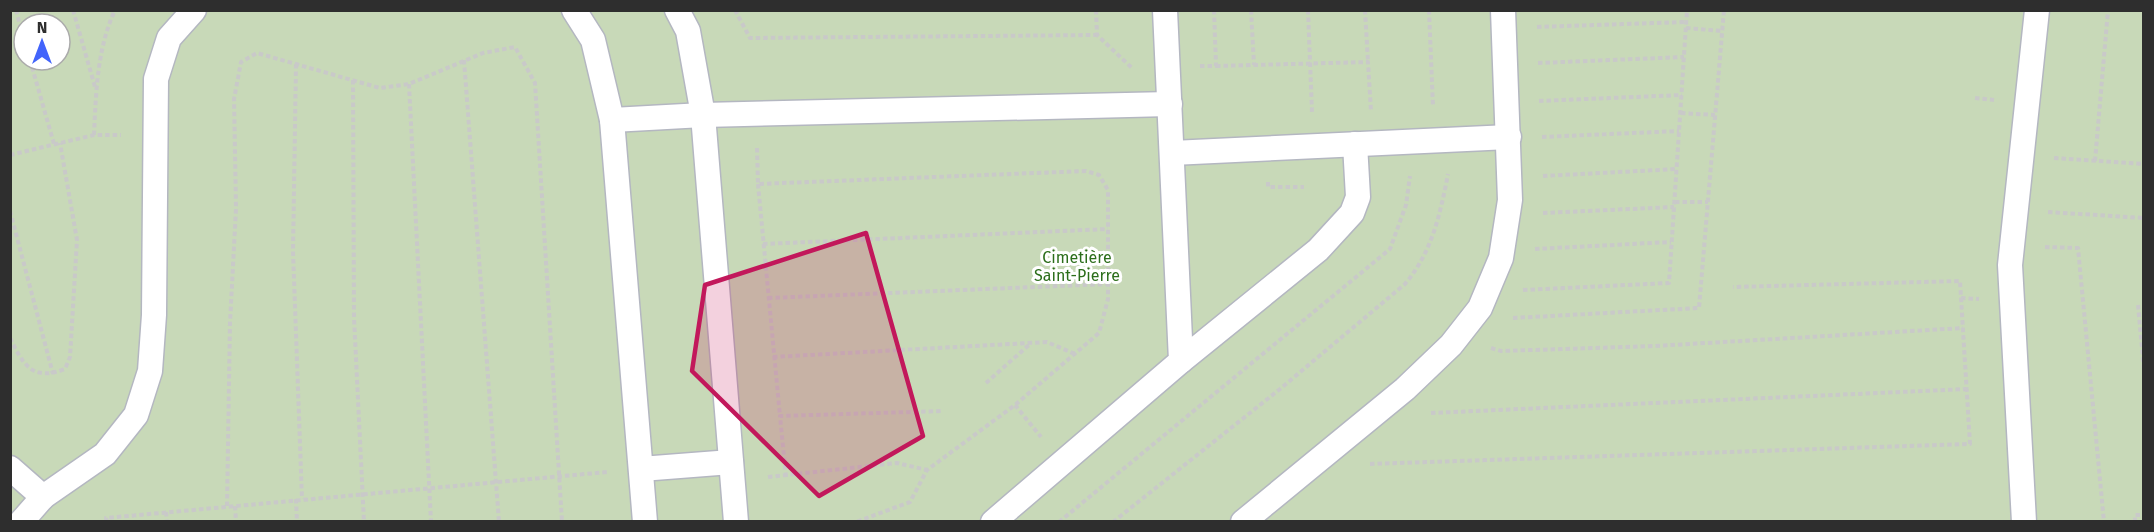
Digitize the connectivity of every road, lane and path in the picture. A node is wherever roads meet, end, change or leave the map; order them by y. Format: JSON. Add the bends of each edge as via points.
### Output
{"nodes":[{"id":1,"x":73,"y":10,"type":"edge"},
{"id":2,"x":115,"y":10,"type":"edge"},
{"id":3,"x":194,"y":10,"type":"edge"},
{"id":4,"x":574,"y":10,"type":"edge"},
{"id":5,"x":677,"y":10,"type":"edge"},
{"id":6,"x":735,"y":10,"type":"edge"},
{"id":7,"x":1096,"y":10,"type":"edge"},
{"id":8,"x":1165,"y":10,"type":"edge"},
{"id":9,"x":1251,"y":10,"type":"edge"},
{"id":10,"x":1308,"y":10,"type":"edge"},
{"id":11,"x":1365,"y":10,"type":"edge"},
{"id":12,"x":1429,"y":10,"type":"edge"},
{"id":13,"x":1687,"y":10,"type":"edge"},
{"id":14,"x":1724,"y":10,"type":"edge"},
{"id":15,"x":2037,"y":10,"type":"edge"},
{"id":16,"x":2108,"y":10,"type":"edge"},
{"id":17,"x":1504,"y":20,"type":"edge"},
{"id":18,"x":1687,"y":22,"type":"junction"},
{"id":19,"x":1686,"y":28,"type":"junction"},
{"id":20,"x":1722,"y":31,"type":"junction"},
{"id":21,"x":1097,"y":35,"type":"junction"},
{"id":22,"x":1684,"y":57,"type":"junction"},
{"id":23,"x":464,"y":60,"type":"junction"},
{"id":24,"x":1368,"y":62,"type":"junction"},
{"id":25,"x":296,"y":64,"type":"junction"},
{"id":26,"x":1310,"y":64,"type":"junction"},
{"id":27,"x":1506,"y":64,"type":"junction"},
{"id":28,"x":1254,"y":65,"type":"junction"},
{"id":29,"x":1216,"y":66,"type":"dead end"},
{"id":30,"x":33,"y":72,"type":"edge"},
{"id":31,"x":353,"y":80,"type":"junction"},
{"id":32,"x":409,"y":84,"type":"junction"},
{"id":33,"x":96,"y":91,"type":"junction"},
{"id":34,"x":1682,"y":95,"type":"junction"},
{"id":35,"x":1507,"y":101,"type":"junction"},
{"id":36,"x":1170,"y":104,"type":"junction"},
{"id":37,"x":1681,"y":113,"type":"junction"},
{"id":38,"x":755,"y":115,"type":"junction"},
{"id":39,"x":703,"y":116,"type":"junction"},
{"id":40,"x":1715,"y":116,"type":"junction"},
{"id":41,"x":612,"y":120,"type":"junction"},
{"id":42,"x":1679,"y":131,"type":"junction"},
{"id":43,"x":94,"y":135,"type":"junction"},
{"id":44,"x":155,"y":137,"type":"junction"},
{"id":45,"x":1509,"y":137,"type":"junction"},
{"id":46,"x":1432,"y":141,"type":"junction"},
{"id":47,"x":60,"y":143,"type":"junction"},
{"id":48,"x":54,"y":144,"type":"junction"},
{"id":49,"x":1364,"y":144,"type":"junction"},
{"id":50,"x":1314,"y":147,"type":"junction"},
{"id":51,"x":1172,"y":153,"type":"junction"},
{"id":52,"x":10,"y":155,"type":"edge"},
{"id":53,"x":2022,"y":155,"type":"junction"},
{"id":54,"x":2095,"y":161,"type":"junction"},
{"id":55,"x":2144,"y":164,"type":"edge"},
{"id":56,"x":1677,"y":169,"type":"junction"},
{"id":57,"x":1510,"y":176,"type":"junction"},
{"id":58,"x":758,"y":184,"type":"junction"},
{"id":59,"x":1708,"y":202,"type":"junction"},
{"id":60,"x":1674,"y":204,"type":"junction"},
{"id":61,"x":2016,"y":210,"type":"junction"},
{"id":62,"x":10,"y":211,"type":"edge"},
{"id":63,"x":1508,"y":213,"type":"junction"},
{"id":64,"x":2144,"y":218,"type":"edge"},
{"id":65,"x":1107,"y":229,"type":"junction"},
{"id":66,"x":1671,"y":242,"type":"junction"},
{"id":67,"x":763,"y":244,"type":"junction"},
{"id":68,"x":2013,"y":246,"type":"junction"},
{"id":69,"x":1502,"y":250,"type":"junction"},
{"id":70,"x":1108,"y":284,"type":"junction"},
{"id":71,"x":1733,"y":287,"type":"dead end"},
{"id":72,"x":1487,"y":291,"type":"junction"},
{"id":73,"x":768,"y":298,"type":"junction"},
{"id":74,"x":2138,"y":305,"type":"dead end"},
{"id":75,"x":1963,"y":328,"type":"junction"},
{"id":76,"x":1463,"y":329,"type":"junction"},
{"id":77,"x":10,"y":338,"type":"edge"},
{"id":78,"x":1030,"y":344,"type":"junction"},
{"id":79,"x":1076,"y":354,"type":"junction"},
{"id":80,"x":773,"y":357,"type":"junction"},
{"id":81,"x":1181,"y":361,"type":"junction"},
{"id":82,"x":2144,"y":370,"type":"edge"},
{"id":83,"x":53,"y":374,"type":"junction"},
{"id":84,"x":986,"y":383,"type":"dead end"},
{"id":85,"x":1966,"y":389,"type":"junction"},
{"id":86,"x":1015,"y":405,"type":"junction"},
{"id":87,"x":943,"y":411,"type":"dead end"},
{"id":88,"x":1426,"y":414,"type":"dead end"},
{"id":89,"x":780,"y":416,"type":"junction"},
{"id":90,"x":1029,"y":423,"type":"dead end"},
{"id":91,"x":1312,"y":465,"type":"junction"},
{"id":92,"x":10,"y":468,"type":"edge"},
{"id":93,"x":640,"y":469,"type":"junction"},
{"id":94,"x":732,"y":470,"type":"junction"},
{"id":95,"x":927,"y":470,"type":"junction"},
{"id":96,"x":558,"y":477,"type":"junction"},
{"id":97,"x":786,"y":477,"type":"junction"},
{"id":98,"x":495,"y":480,"type":"junction"},
{"id":99,"x":428,"y":487,"type":"junction"},
{"id":100,"x":361,"y":494,"type":"junction"},
{"id":101,"x":44,"y":496,"type":"junction"},
{"id":102,"x":296,"y":499,"type":"junction"},
{"id":103,"x":302,"y":499,"type":"junction"},
{"id":104,"x":227,"y":506,"type":"junction"},
{"id":105,"x":235,"y":506,"type":"junction"},
{"id":106,"x":166,"y":512,"type":"junction"},
{"id":107,"x":2144,"y":515,"type":"edge"},
{"id":108,"x":21,"y":522,"type":"edge"},
{"id":109,"x":107,"y":522,"type":"edge"},
{"id":110,"x":167,"y":522,"type":"edge"},
{"id":111,"x":236,"y":522,"type":"edge"},
{"id":112,"x":297,"y":522,"type":"edge"},
{"id":113,"x":364,"y":522,"type":"edge"},
{"id":114,"x":432,"y":522,"type":"edge"},
{"id":115,"x":499,"y":522,"type":"edge"},
{"id":116,"x":562,"y":522,"type":"edge"},
{"id":117,"x":645,"y":522,"type":"edge"},
{"id":118,"x":736,"y":522,"type":"edge"},
{"id":119,"x":856,"y":522,"type":"edge"},
{"id":120,"x":993,"y":522,"type":"edge"},
{"id":121,"x":1059,"y":522,"type":"edge"},
{"id":122,"x":1113,"y":522,"type":"edge"},
{"id":123,"x":1243,"y":522,"type":"edge"},
{"id":124,"x":2024,"y":522,"type":"edge"},
{"id":125,"x":2104,"y":522,"type":"edge"},
{"id":126,"x":2135,"y":522,"type":"edge"}],
"edges":[{"from":1,"to":33,"type":"path"},
{"from":2,"to":33,"type":"path","via":[[104,33]]},
{"from":3,"to":44,"type":"lane","via":[[169,38],[156,79]]},
{"from":4,"to":41,"type":"lane","via":[[593,40]]},
{"from":5,"to":39,"type":"lane","via":[[688,31]]},
{"from":6,"to":21,"type":"path","via":[[750,38]]},
{"from":7,"to":21,"type":"path"},
{"from":8,"to":36,"type":"lane"},
{"from":9,"to":28,"type":"path"},
{"from":10,"to":26,"type":"path"},
{"from":11,"to":24,"type":"path"},
{"from":12,"to":46,"type":"path"},
{"from":13,"to":18,"type":"path"},
{"from":14,"to":20,"type":"path"},
{"from":15,"to":53,"type":"lane"},
{"from":16,"to":54,"type":"path"},
{"from":17,"to":18,"type":"path"},
{"from":17,"to":27,"type":"lane"},
{"from":18,"to":19,"type":"path"},
{"from":19,"to":20,"type":"path"},
{"from":19,"to":22,"type":"path"},
{"from":20,"to":40,"type":"path"},
{"from":21,"to":36,"type":"path"},
{"from":22,"to":27,"type":"path"},
{"from":22,"to":34,"type":"path"},
{"from":23,"to":32,"type":"path"},
{"from":23,"to":96,"type":"path","via":[[514,47],[535,83]]},
{"from":23,"to":98,"type":"path"},
{"from":24,"to":26,"type":"path"},
{"from":24,"to":49,"type":"path"},
{"from":25,"to":31,"type":"path"},
{"from":25,"to":103,"type":"path","via":[[293,251]]},
{"from":25,"to":104,"type":"path","via":[[257,52],[241,62],[234,99],[236,209]]},
{"from":26,"to":28,"type":"path"},
{"from":26,"to":50,"type":"path"},
{"from":27,"to":35,"type":"lane"},
{"from":28,"to":29,"type":"path"},
{"from":30,"to":48,"type":"path"},
{"from":31,"to":32,"type":"path","via":[[380,88]]},
{"from":31,"to":100,"type":"path","via":[[354,318]]},
{"from":32,"to":99,"type":"path"},
{"from":33,"to":43,"type":"path"},
{"from":34,"to":35,"type":"path"},
{"from":34,"to":37,"type":"path"},
{"from":35,"to":45,"type":"lane"},
{"from":36,"to":38,"type":"lane"},
{"from":36,"to":51,"type":"lane"},
{"from":37,"to":40,"type":"path"},
{"from":37,"to":42,"type":"path"},
{"from":38,"to":39,"type":"lane"},
{"from":38,"to":58,"type":"path"},
{"from":39,"to":41,"type":"lane"},
{"from":39,"to":94,"type":"lane"},
{"from":40,"to":59,"type":"path"},
{"from":41,"to":93,"type":"lane"},
{"from":42,"to":45,"type":"path"},
{"from":42,"to":56,"type":"path"},
{"from":43,"to":44,"type":"path"},
{"from":43,"to":47,"type":"path"},
{"from":44,"to":101,"type":"lane","via":[[150,371],[136,415],[105,454]]},
{"from":45,"to":46,"type":"lane"},
{"from":45,"to":57,"type":"lane"},
{"from":46,"to":49,"type":"lane"},
{"from":46,"to":121,"type":"path","via":[[1390,249]]},
{"from":46,"to":122,"type":"path","via":[[1449,171],[1429,250],[1405,284]]},
{"from":47,"to":48,"type":"path"},
{"from":47,"to":83,"type":"path","via":[[76,240],[70,357],[65,369]]},
{"from":48,"to":52,"type":"path"},
{"from":49,"to":50,"type":"lane"},
{"from":49,"to":81,"type":"lane","via":[[1358,197],[1352,213],[1318,250]]},
{"from":50,"to":51,"type":"lane"},
{"from":51,"to":81,"type":"lane"},
{"from":53,"to":54,"type":"path"},
{"from":53,"to":61,"type":"lane"},
{"from":54,"to":55,"type":"path"},
{"from":56,"to":57,"type":"path"},
{"from":56,"to":60,"type":"path"},
{"from":57,"to":63,"type":"lane"},
{"from":58,"to":65,"type":"path","via":[[1086,171],[1099,175],[1107,190]]},
{"from":58,"to":67,"type":"path"},
{"from":59,"to":60,"type":"path"},
{"from":59,"to":76,"type":"path","via":[[1700,308]]},
{"from":60,"to":63,"type":"path"},
{"from":60,"to":66,"type":"path"},
{"from":61,"to":64,"type":"path"},
{"from":61,"to":68,"type":"lane"},
{"from":62,"to":83,"type":"path"},
{"from":63,"to":69,"type":"lane"},
{"from":65,"to":67,"type":"path"},
{"from":65,"to":70,"type":"path"},
{"from":66,"to":69,"type":"path"},
{"from":66,"to":72,"type":"path","via":[[1669,283]]},
{"from":67,"to":73,"type":"path"},
{"from":68,"to":124,"type":"lane","via":[[2010,265]]},
{"from":68,"to":125,"type":"path","via":[[2078,248]]},
{"from":69,"to":72,"type":"lane"},
{"from":70,"to":73,"type":"path"},
{"from":70,"to":79,"type":"path","via":[[1099,333]]},
{"from":71,"to":75,"type":"path","via":[[1960,281]]},
{"from":72,"to":76,"type":"lane","via":[[1480,308]]},
{"from":73,"to":80,"type":"path"},
{"from":74,"to":82,"type":"path"},
{"from":75,"to":76,"type":"path","via":[[1501,351]]},
{"from":75,"to":85,"type":"path"},
{"from":76,"to":91,"type":"lane","via":[[1405,389]]},
{"from":77,"to":83,"type":"path","via":[[22,362],[40,374]]},
{"from":78,"to":79,"type":"path","via":[[1047,342]]},
{"from":78,"to":80,"type":"path"},
{"from":78,"to":84,"type":"path"},
{"from":79,"to":86,"type":"path"},
{"from":80,"to":89,"type":"path"},
{"from":81,"to":120,"type":"lane"},
{"from":85,"to":88,"type":"path"},
{"from":85,"to":91,"type":"path","via":[[1970,444]]},
{"from":86,"to":90,"type":"path"},
{"from":86,"to":95,"type":"path"},
{"from":87,"to":89,"type":"path"},
{"from":89,"to":97,"type":"path"},
{"from":91,"to":123,"type":"lane"},
{"from":92,"to":101,"type":"lane"},
{"from":93,"to":94,"type":"lane"},
{"from":93,"to":96,"type":"path"},
{"from":93,"to":117,"type":"lane"},
{"from":94,"to":97,"type":"path"},
{"from":94,"to":118,"type":"lane"},
{"from":95,"to":97,"type":"path","via":[[897,463]]},
{"from":95,"to":119,"type":"path","via":[[910,501]]},
{"from":96,"to":98,"type":"path"},
{"from":96,"to":116,"type":"path"},
{"from":98,"to":99,"type":"path"},
{"from":98,"to":115,"type":"path"},
{"from":99,"to":100,"type":"path"},
{"from":99,"to":114,"type":"path"},
{"from":100,"to":103,"type":"path"},
{"from":100,"to":113,"type":"path"},
{"from":101,"to":108,"type":"lane"},
{"from":102,"to":103,"type":"path"},
{"from":102,"to":105,"type":"path"},
{"from":102,"to":112,"type":"path"},
{"from":104,"to":105,"type":"path"},
{"from":104,"to":106,"type":"path"},
{"from":105,"to":111,"type":"path"},
{"from":106,"to":109,"type":"path","via":[[106,518]]},
{"from":106,"to":110,"type":"path"},
{"from":107,"to":126,"type":"path","via":[[2135,515]]}]}
